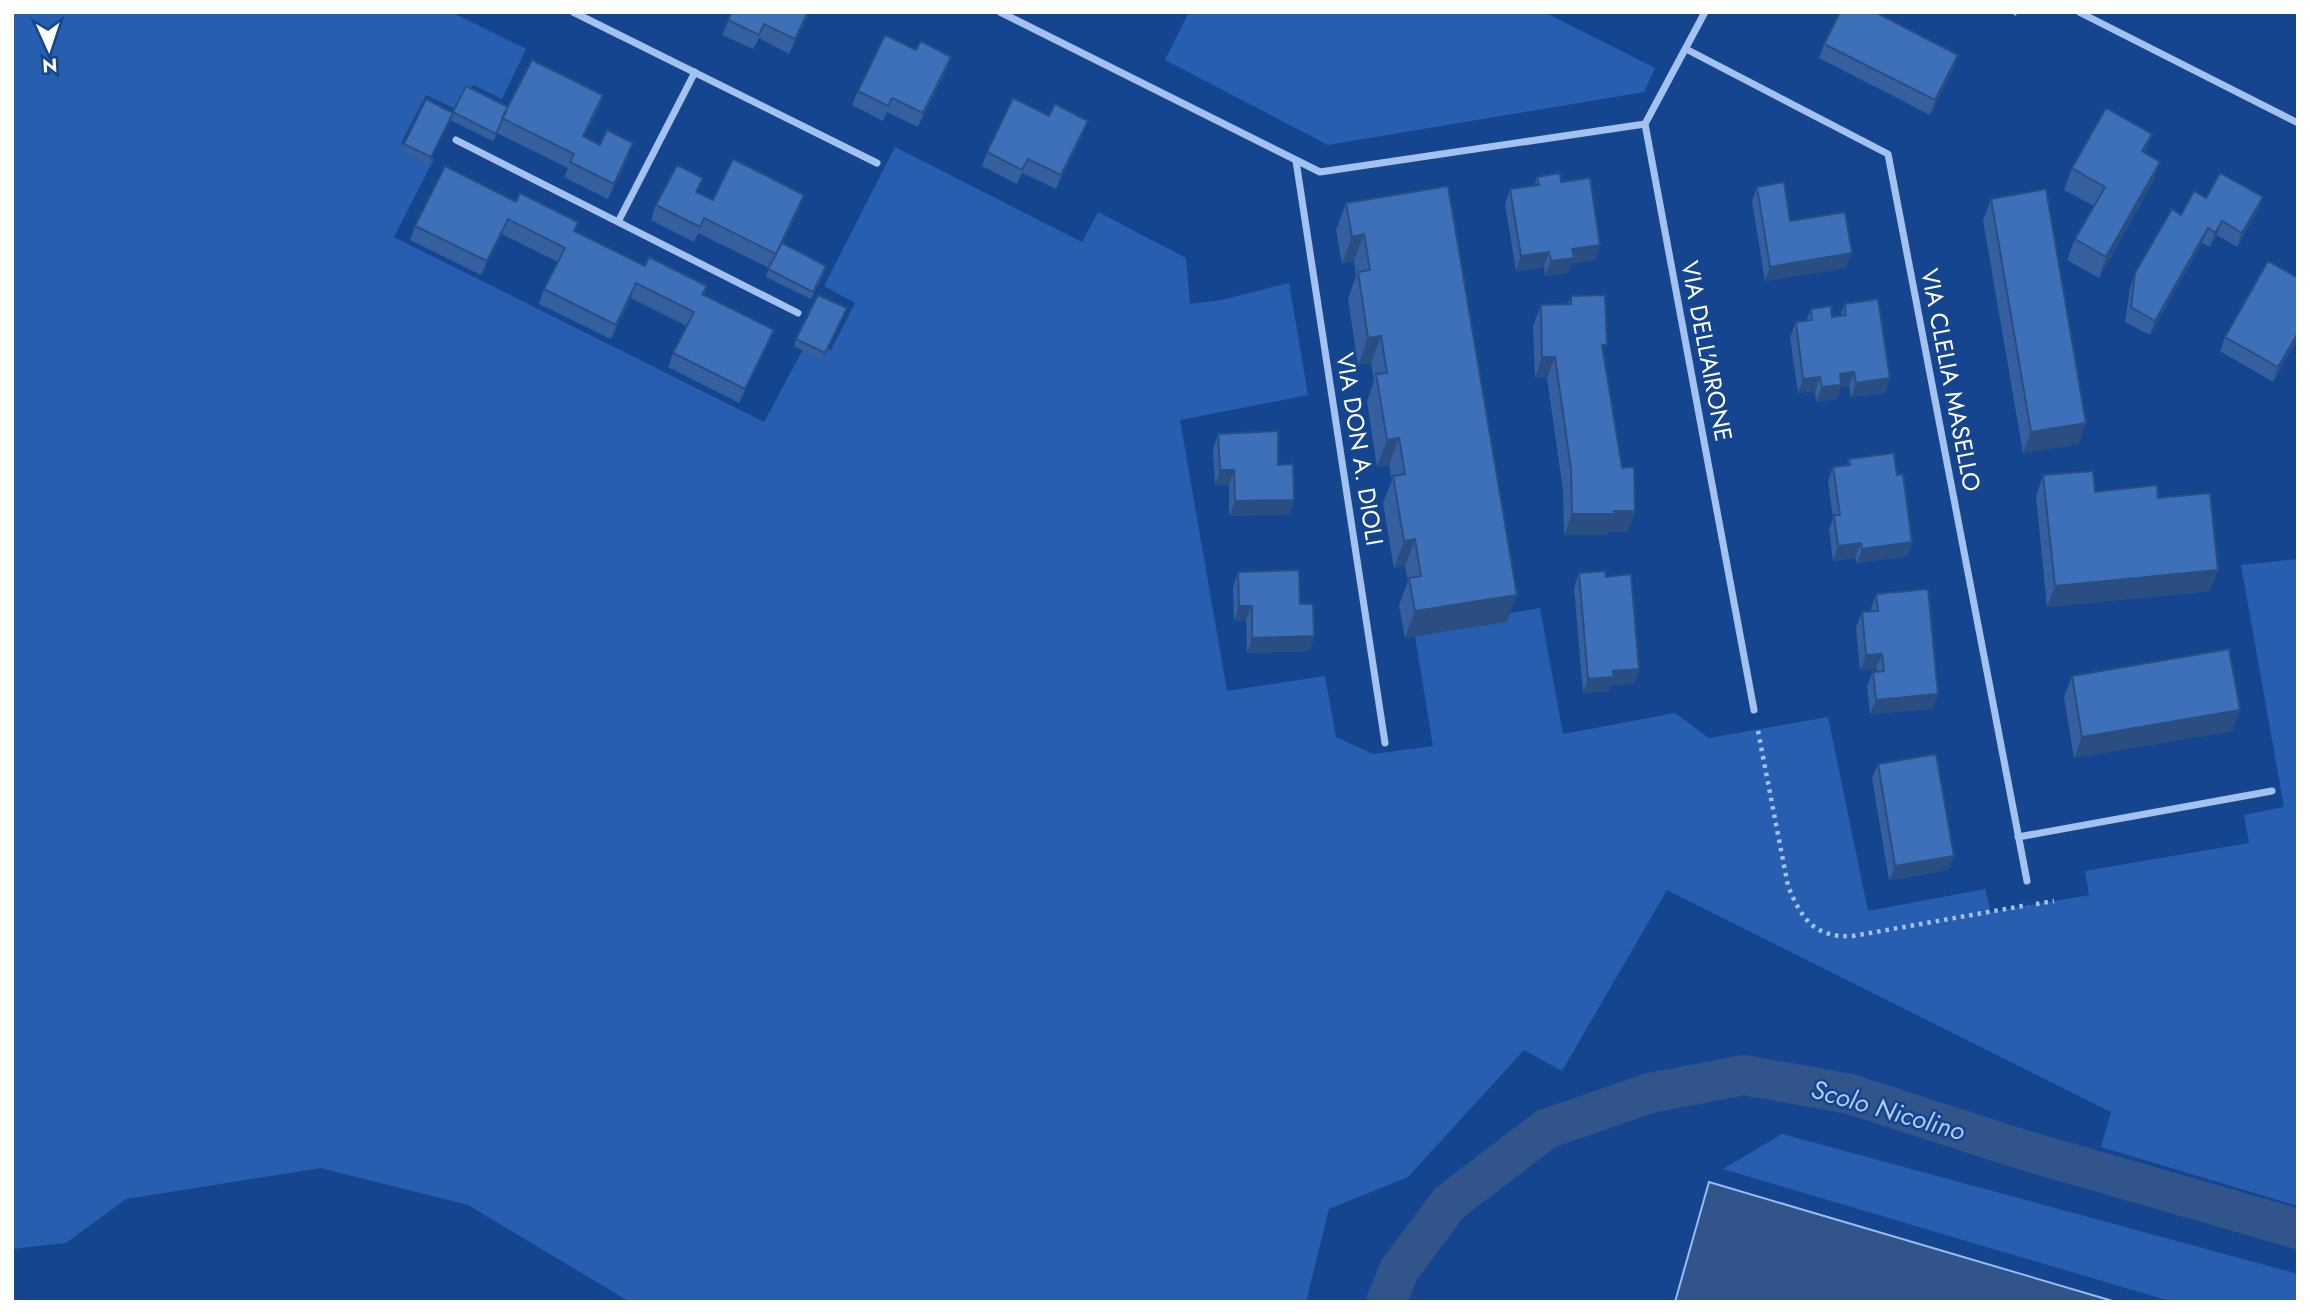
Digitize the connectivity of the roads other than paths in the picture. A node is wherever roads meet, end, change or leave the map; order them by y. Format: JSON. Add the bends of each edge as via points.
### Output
{"nodes":[{"id":1,"x":573,"y":12,"type":"edge"},
{"id":2,"x":1000,"y":12,"type":"edge"},
{"id":3,"x":1705,"y":12,"type":"edge"},
{"id":4,"x":2079,"y":12,"type":"edge"},
{"id":5,"x":1686,"y":49,"type":"junction"},
{"id":6,"x":695,"y":72,"type":"junction"},
{"id":7,"x":2298,"y":123,"type":"edge"},
{"id":8,"x":1645,"y":124,"type":"junction"},
{"id":9,"x":456,"y":140,"type":"dead end"},
{"id":10,"x":1296,"y":161,"type":"junction"},
{"id":11,"x":877,"y":163,"type":"dead end"},
{"id":12,"x":618,"y":222,"type":"junction"},
{"id":13,"x":798,"y":313,"type":"dead end"},
{"id":14,"x":1754,"y":710,"type":"road end"},
{"id":15,"x":1385,"y":743,"type":"dead end"},
{"id":16,"x":2272,"y":791,"type":"dead end"},
{"id":17,"x":2018,"y":837,"type":"junction"},
{"id":18,"x":2028,"y":881,"type":"dead end"}],
"edges":[{"from":1,"to":6,"type":"street"},
{"from":2,"to":10,"type":"street"},
{"from":3,"to":5,"type":"street"},
{"from":4,"to":7,"type":"street"},
{"from":5,"to":8,"type":"street"},
{"from":5,"to":17,"type":"street","name":"VIA CLELIA MASELLO","via":[[1888,154]]},
{"from":6,"to":11,"type":"street"},
{"from":6,"to":12,"type":"street"},
{"from":8,"to":10,"type":"street","via":[[1320,172]]},
{"from":8,"to":14,"type":"street","name":"VIA DELL'AIRONE"},
{"from":9,"to":12,"type":"street"},
{"from":10,"to":15,"type":"street","name":"VIA DON A. DIOLI"},
{"from":12,"to":13,"type":"street"},
{"from":16,"to":17,"type":"street"},
{"from":17,"to":18,"type":"street","name":"VIA CLELIA MASELLO"}]}
